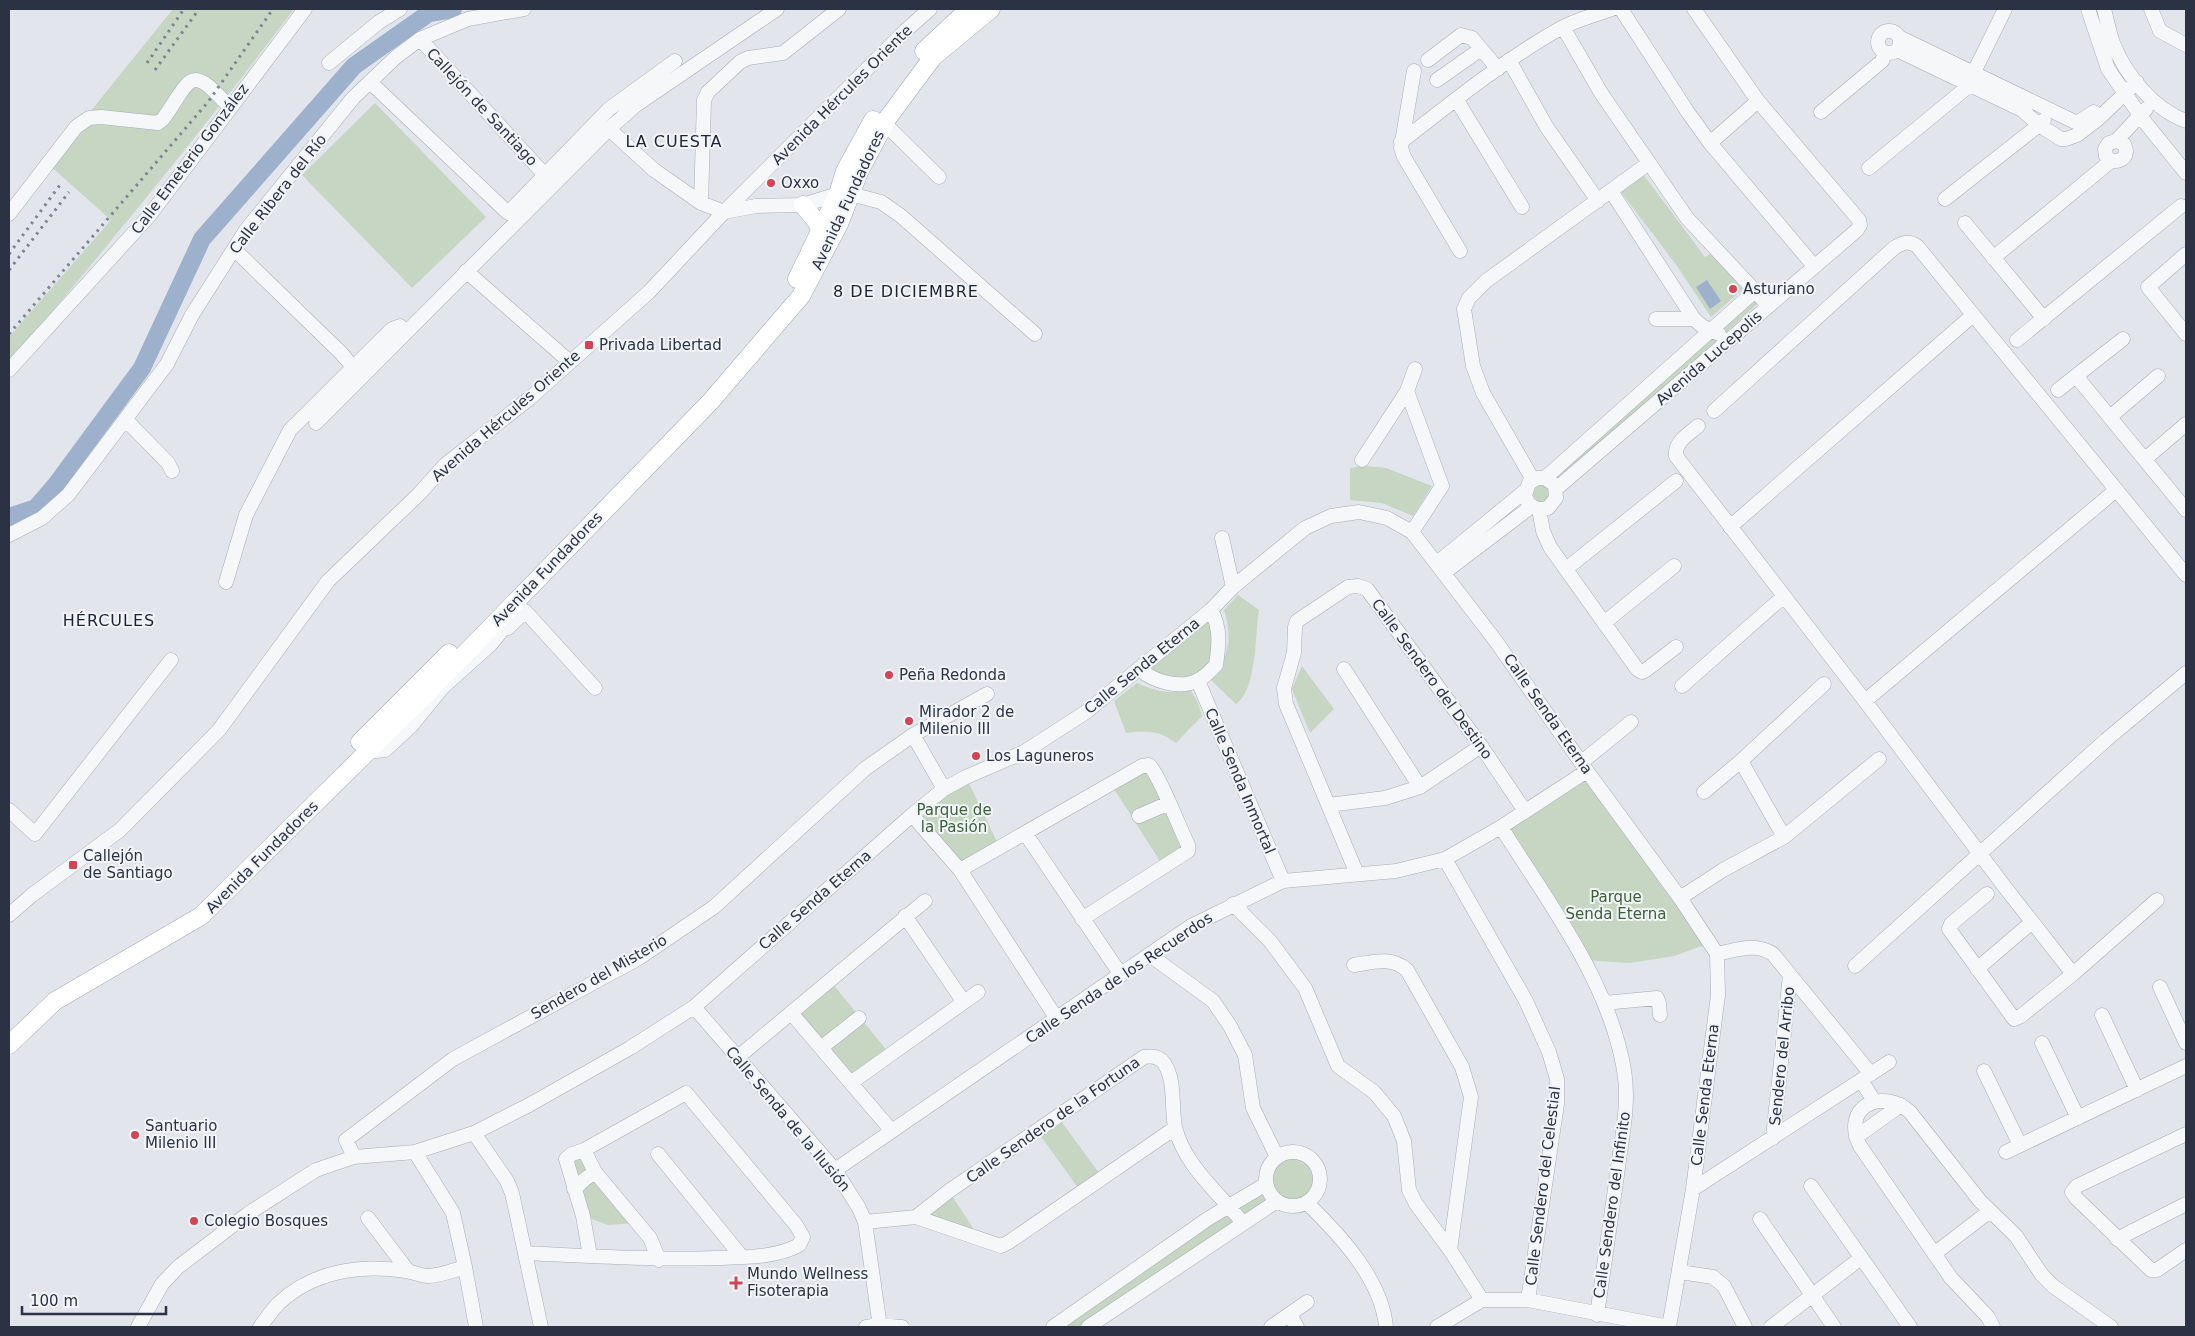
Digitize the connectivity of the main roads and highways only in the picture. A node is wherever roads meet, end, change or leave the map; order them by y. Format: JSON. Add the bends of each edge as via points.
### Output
{"nodes":[{"id":1,"x":969,"y":9,"type":"edge"},
{"id":2,"x":991,"y":9,"type":"edge"},
{"id":3,"x":845,"y":194,"type":"junction"},
{"id":4,"x":803,"y":205,"type":"road end"},
{"id":5,"x":821,"y":231,"type":"junction"},
{"id":6,"x":9,"y":1030,"type":"edge"},
{"id":7,"x":9,"y":1045,"type":"edge"}],
"edges":[{"from":1,"to":3,"type":"main road","name":"Avenida Fundadores","via":[[925,49],[877,112],[845,171]]},
{"from":2,"to":3,"type":"main road","name":"Avenida Fundadores","via":[[933,57],[884,123]]},
{"from":3,"to":5,"type":"main road","name":"Avenida Fundadores"},
{"from":3,"to":7,"type":"main road","name":"Avenida Fundadores","via":[[839,224],[795,303],[711,401],[513,604],[201,916],[55,1001]]},
{"from":4,"to":5,"type":"main road"},
{"from":5,"to":6,"type":"main road","name":"Avenida Fundadores","via":[[791,291],[704,392],[252,850],[194,907],[48,992]]}]}
